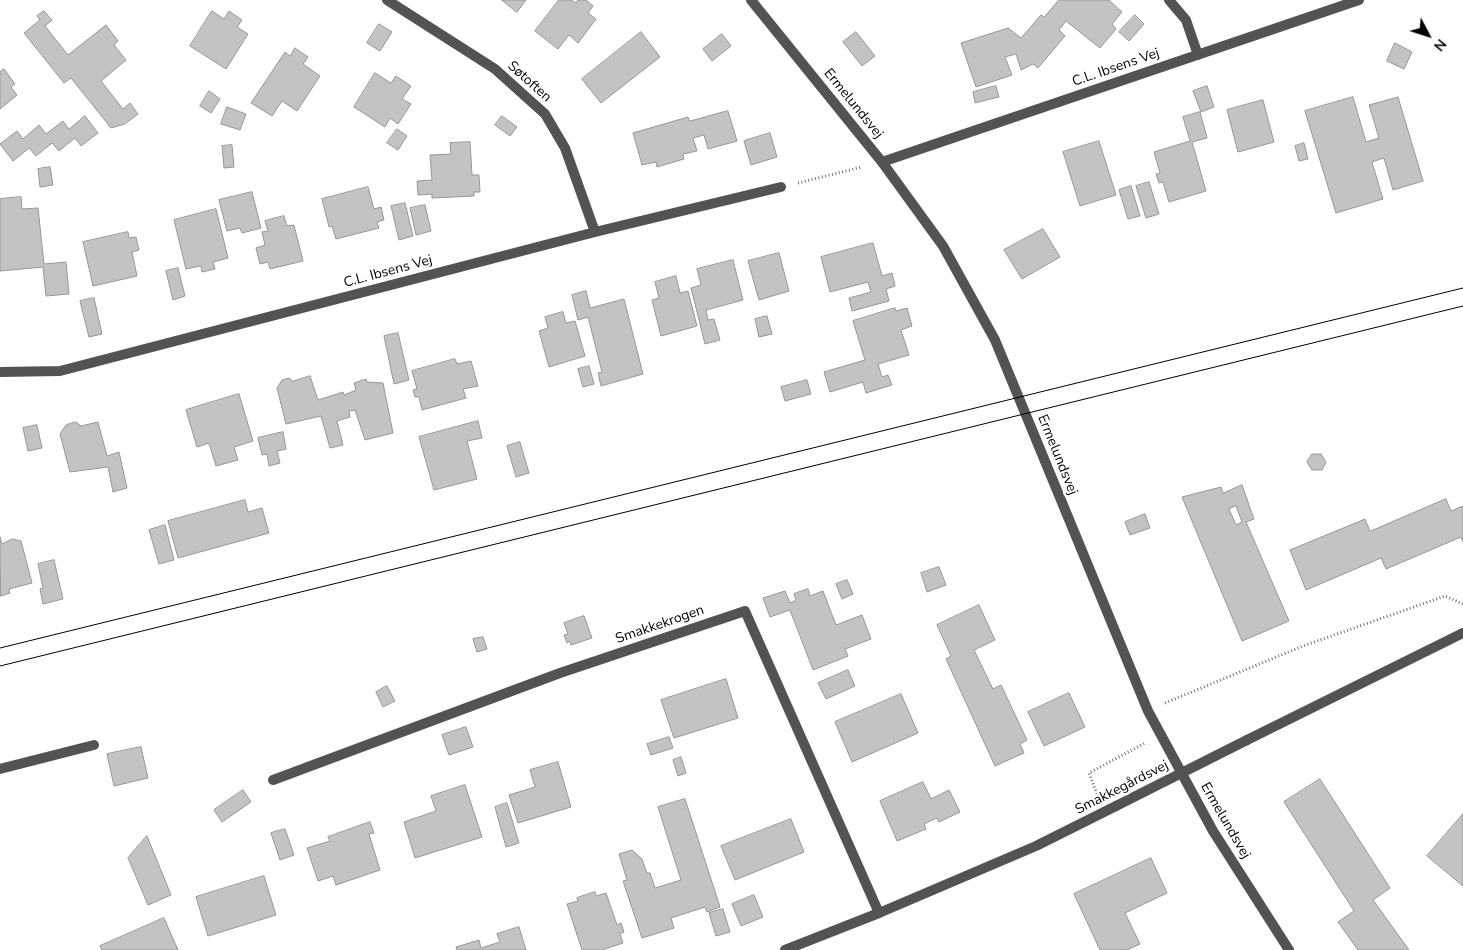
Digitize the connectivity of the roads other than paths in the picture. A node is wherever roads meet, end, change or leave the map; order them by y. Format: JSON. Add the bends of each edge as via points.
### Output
{"nodes":[{"id":1,"x":387,"y":0,"type":"edge"},
{"id":2,"x":751,"y":0,"type":"edge"},
{"id":3,"x":1169,"y":0,"type":"edge"},
{"id":4,"x":1360,"y":0,"type":"edge"},
{"id":5,"x":1198,"y":55,"type":"junction"},
{"id":6,"x":882,"y":162,"type":"junction"},
{"id":7,"x":781,"y":187,"type":"road end"},
{"id":8,"x":594,"y":232,"type":"junction"},
{"id":9,"x":0,"y":372,"type":"edge"},
{"id":10,"x":1463,"y":633,"type":"edge"},
{"id":11,"x":94,"y":745,"type":"dead end"},
{"id":12,"x":0,"y":769,"type":"edge"},
{"id":13,"x":273,"y":780,"type":"dead end"},
{"id":14,"x":879,"y":913,"type":"junction"},
{"id":15,"x":785,"y":950,"type":"edge"},
{"id":16,"x":1289,"y":950,"type":"edge"}],
"edges":[{"from":1,"to":8,"type":"street","name":"Søtoften","via":[[495,69],[546,114],[566,148]]},
{"from":2,"to":6,"type":"street","name":"Ermelundsvej"},
{"from":3,"to":5,"type":"street","via":[[1186,20]]},
{"from":4,"to":5,"type":"street","name":"C.L. Ibsens Vej"},
{"from":5,"to":6,"type":"street","name":"C.L. Ibsens Vej"},
{"from":6,"to":16,"type":"street","name":"Ermelundsvej","via":[[943,246],[995,340],[1148,711],[1213,831]]},
{"from":7,"to":8,"type":"street","name":"C.L. Ibsens Vej"},
{"from":8,"to":9,"type":"street","name":"C.L. Ibsens Vej","via":[[60,371]]},
{"from":10,"to":14,"type":"street","name":"Smakkegårdsvej","bridge":true,"via":[[1036,846]]},
{"from":11,"to":12,"type":"street"},
{"from":13,"to":14,"type":"street","name":"Smakkekrogen","via":[[560,673],[745,611]]},
{"from":14,"to":15,"type":"street","name":"Smakkegårdsvej"}]}
